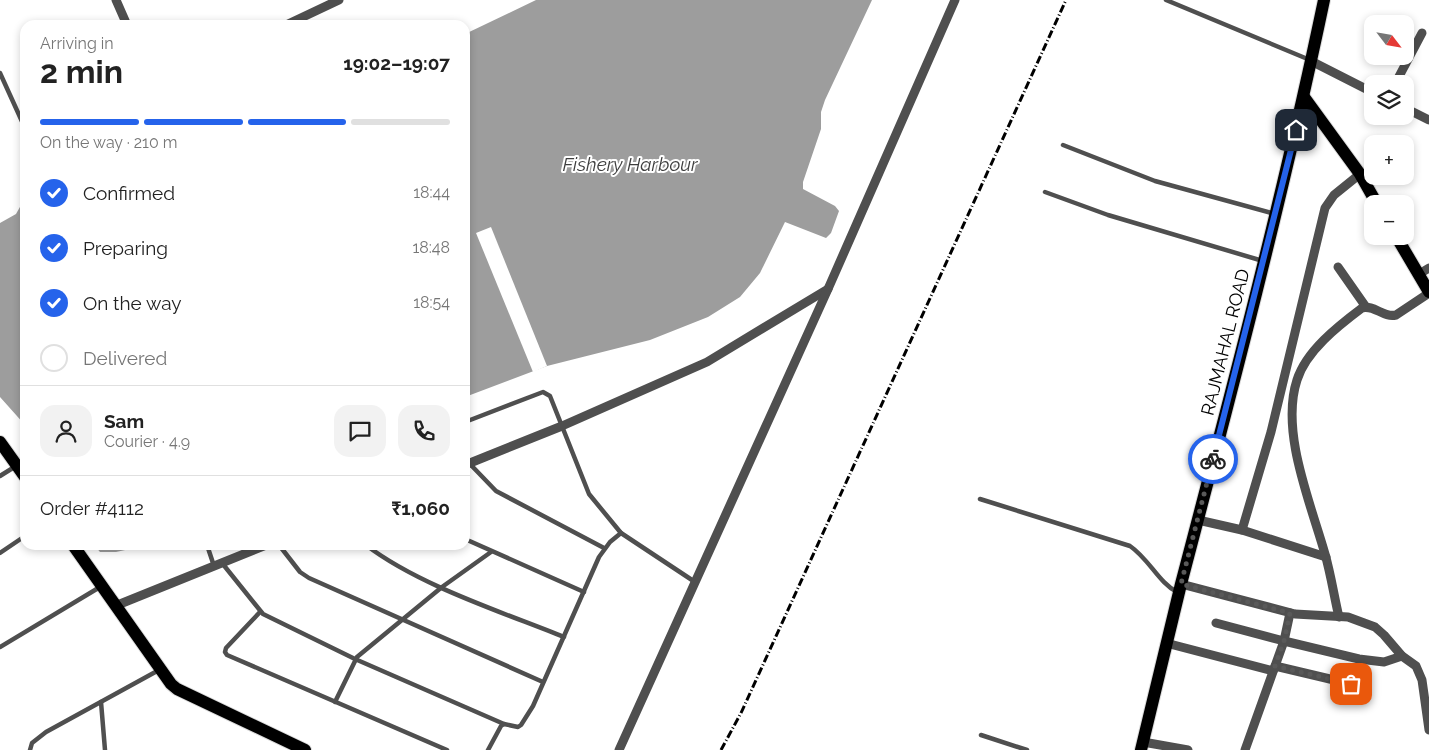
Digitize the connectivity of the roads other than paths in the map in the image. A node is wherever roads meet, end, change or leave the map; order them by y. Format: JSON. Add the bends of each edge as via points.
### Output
{"nodes":[{"id":1,"x":116,"y":0,"type":"edge"},
{"id":2,"x":339,"y":0,"type":"edge"},
{"id":3,"x":955,"y":0,"type":"edge"},
{"id":4,"x":1166,"y":0,"type":"edge"},
{"id":5,"x":1324,"y":0,"type":"edge"},
{"id":6,"x":125,"y":20,"type":"edge"},
{"id":7,"x":297,"y":20,"type":"edge"},
{"id":8,"x":1422,"y":33,"type":"dead end"},
{"id":9,"x":1311,"y":61,"type":"junction"},
{"id":10,"x":0,"y":73,"type":"edge"},
{"id":11,"x":1400,"y":75,"type":"edge"},
{"id":12,"x":1364,"y":88,"type":"edge"},
{"id":13,"x":1304,"y":97,"type":"junction"},
{"id":14,"x":1414,"y":112,"type":"edge"},
{"id":15,"x":20,"y":117,"type":"edge"},
{"id":16,"x":1429,"y":120,"type":"edge"},
{"id":17,"x":1063,"y":145,"type":"dead end"},
{"id":18,"x":1360,"y":174,"type":"junction"},
{"id":19,"x":1045,"y":192,"type":"dead end"},
{"id":20,"x":1372,"y":195,"type":"edge"},
{"id":21,"x":1276,"y":214,"type":"junction"},
{"id":22,"x":1403,"y":245,"type":"edge"},
{"id":23,"x":1264,"y":261,"type":"junction"},
{"id":24,"x":1338,"y":267,"type":"dead end"},
{"id":25,"x":1424,"y":271,"type":"edge"},
{"id":26,"x":828,"y":289,"type":"junction"},
{"id":27,"x":1429,"y":292,"type":"edge"},
{"id":28,"x":1366,"y":307,"type":"junction"},
{"id":29,"x":470,"y":420,"type":"edge"},
{"id":30,"x":562,"y":426,"type":"junction"},
{"id":31,"x":0,"y":442,"type":"edge"},
{"id":32,"x":470,"y":463,"type":"edge"},
{"id":33,"x":17,"y":465,"type":"junction"},
{"id":34,"x":470,"y":467,"type":"edge"},
{"id":35,"x":20,"y":470,"type":"edge"},
{"id":36,"x":0,"y":476,"type":"edge"},
{"id":37,"x":980,"y":499,"type":"dead end"},
{"id":38,"x":1198,"y":520,"type":"junction"},
{"id":39,"x":1242,"y":530,"type":"junction"},
{"id":40,"x":621,"y":533,"type":"junction"},
{"id":41,"x":20,"y":539,"type":"edge"},
{"id":42,"x":470,"y":542,"type":"edge"},
{"id":43,"x":604,"y":548,"type":"junction"},
{"id":44,"x":76,"y":550,"type":"edge"},
{"id":45,"x":210,"y":550,"type":"edge"},
{"id":46,"x":253,"y":550,"type":"edge"},
{"id":47,"x":283,"y":550,"type":"edge"},
{"id":48,"x":374,"y":550,"type":"edge"},
{"id":49,"x":490,"y":552,"type":"junction"},
{"id":50,"x":0,"y":553,"type":"edge"},
{"id":51,"x":1326,"y":557,"type":"junction"},
{"id":52,"x":218,"y":564,"type":"junction"},
{"id":53,"x":695,"y":582,"type":"junction"},
{"id":54,"x":102,"y":586,"type":"junction"},
{"id":55,"x":442,"y":587,"type":"junction"},
{"id":56,"x":1180,"y":589,"type":"junction"},
{"id":57,"x":584,"y":592,"type":"junction"},
{"id":58,"x":115,"y":606,"type":"junction"},
{"id":59,"x":260,"y":612,"type":"junction"},
{"id":60,"x":1290,"y":613,"type":"junction"},
{"id":61,"x":1339,"y":617,"type":"junction"},
{"id":62,"x":402,"y":620,"type":"junction"},
{"id":63,"x":1216,"y":623,"type":"dead end"},
{"id":64,"x":564,"y":637,"type":"junction"},
{"id":65,"x":1284,"y":641,"type":"junction"},
{"id":66,"x":1166,"y":643,"type":"junction"},
{"id":67,"x":0,"y":647,"type":"edge"},
{"id":68,"x":1402,"y":656,"type":"junction"},
{"id":69,"x":355,"y":659,"type":"junction"},
{"id":70,"x":1274,"y":669,"type":"junction"},
{"id":71,"x":160,"y":670,"type":"junction"},
{"id":72,"x":543,"y":682,"type":"junction"},
{"id":73,"x":1351,"y":684,"type":"dead end"},
{"id":74,"x":101,"y":702,"type":"junction"},
{"id":75,"x":335,"y":702,"type":"junction"},
{"id":76,"x":1427,"y":705,"type":"edge"},
{"id":77,"x":504,"y":724,"type":"junction"},
{"id":78,"x":1429,"y":730,"type":"edge"},
{"id":79,"x":982,"y":735,"type":"dead end"},
{"id":80,"x":1142,"y":746,"type":"edge"},
{"id":81,"x":30,"y":750,"type":"edge"},
{"id":82,"x":105,"y":750,"type":"edge"},
{"id":83,"x":305,"y":750,"type":"edge"},
{"id":84,"x":446,"y":750,"type":"edge"},
{"id":85,"x":488,"y":750,"type":"edge"},
{"id":86,"x":619,"y":750,"type":"edge"},
{"id":87,"x":1027,"y":750,"type":"edge"},
{"id":88,"x":1188,"y":750,"type":"edge"},
{"id":89,"x":1245,"y":750,"type":"edge"}],
"edges":[{"from":1,"to":6,"type":"street"},
{"from":2,"to":7,"type":"street"},
{"from":3,"to":26,"type":"street"},
{"from":4,"to":9,"type":"lane"},
{"from":5,"to":9,"type":"main road","name":"RAJMAHAL ROAD"},
{"from":8,"to":11,"type":"street"},
{"from":9,"to":12,"type":"street"},
{"from":9,"to":13,"type":"main road","name":"RAJMAHAL ROAD"},
{"from":10,"to":15,"type":"lane"},
{"from":13,"to":18,"type":"main road"},
{"from":13,"to":21,"type":"main road","name":"RAJMAHAL ROAD"},
{"from":14,"to":16,"type":"street"},
{"from":17,"to":21,"type":"lane","via":[[1155,181]]},
{"from":18,"to":20,"type":"main road"},
{"from":18,"to":39,"type":"street","via":[[1334,195],[1325,208],[1271,432]]},
{"from":19,"to":23,"type":"lane","via":[[1126,221]]},
{"from":21,"to":23,"type":"main road","name":"RAJMAHAL ROAD"},
{"from":22,"to":25,"type":"main road"},
{"from":23,"to":38,"type":"main road","name":"RAJMAHAL ROAD"},
{"from":24,"to":28,"type":"street"},
{"from":25,"to":27,"type":"main road"},
{"from":26,"to":30,"type":"street","via":[[707,362]]},
{"from":26,"to":53,"type":"street"},
{"from":27,"to":28,"type":"street","via":[[1390,316]]},
{"from":28,"to":51,"type":"street","via":[[1320,345],[1296,380],[1293,397],[1294,444]]},
{"from":29,"to":30,"type":"lane","via":[[543,392],[550,396]]},
{"from":30,"to":32,"type":"street"},
{"from":30,"to":40,"type":"lane","via":[[585,486]]},
{"from":31,"to":33,"type":"main road"},
{"from":33,"to":35,"type":"main road"},
{"from":33,"to":36,"type":"lane"},
{"from":34,"to":43,"type":"lane","via":[[496,491]]},
{"from":37,"to":56,"type":"lane","via":[[1130,546],[1142,554],[1164,582]]},
{"from":38,"to":39,"type":"street"},
{"from":38,"to":56,"type":"main road","name":"RAJMAHAL ROAD"},
{"from":39,"to":51,"type":"street"},
{"from":40,"to":43,"type":"lane"},
{"from":40,"to":53,"type":"lane"},
{"from":41,"to":50,"type":"lane"},
{"from":42,"to":49,"type":"lane"},
{"from":43,"to":57,"type":"lane"},
{"from":44,"to":54,"type":"main road"},
{"from":45,"to":52,"type":"lane"},
{"from":46,"to":52,"type":"street"},
{"from":47,"to":62,"type":"lane","via":[[308,578]]},
{"from":48,"to":55,"type":"lane"},
{"from":49,"to":55,"type":"lane"},
{"from":49,"to":57,"type":"lane"},
{"from":51,"to":61,"type":"street"},
{"from":52,"to":58,"type":"street"},
{"from":52,"to":59,"type":"lane"},
{"from":53,"to":86,"type":"street"},
{"from":54,"to":58,"type":"main road"},
{"from":54,"to":67,"type":"lane"},
{"from":55,"to":62,"type":"lane"},
{"from":55,"to":64,"type":"lane"},
{"from":56,"to":60,"type":"street"},
{"from":56,"to":66,"type":"main road","name":"RAJMAHAL ROAD"},
{"from":57,"to":64,"type":"lane"},
{"from":58,"to":71,"type":"main road"},
{"from":59,"to":69,"type":"lane"},
{"from":59,"to":75,"type":"lane","via":[[226,648],[227,655]]},
{"from":60,"to":61,"type":"street"},
{"from":60,"to":65,"type":"street"},
{"from":61,"to":68,"type":"street","via":[[1374,627]]},
{"from":62,"to":69,"type":"lane"},
{"from":62,"to":72,"type":"lane"},
{"from":63,"to":65,"type":"street"},
{"from":64,"to":72,"type":"lane"},
{"from":65,"to":68,"type":"street","via":[[1359,659],[1384,662]]},
{"from":65,"to":70,"type":"street"},
{"from":66,"to":70,"type":"street"},
{"from":66,"to":80,"type":"main road","name":"RAJMAHAL ROAD"},
{"from":68,"to":76,"type":"street","via":[[1416,666]]},
{"from":69,"to":75,"type":"lane"},
{"from":69,"to":77,"type":"lane"},
{"from":70,"to":73,"type":"street"},
{"from":70,"to":89,"type":"street"},
{"from":71,"to":74,"type":"lane"},
{"from":71,"to":83,"type":"main road","via":[[177,689]]},
{"from":72,"to":77,"type":"lane","via":[[522,725]]},
{"from":74,"to":81,"type":"lane","via":[[39,736]]},
{"from":74,"to":82,"type":"lane"},
{"from":75,"to":84,"type":"lane"},
{"from":76,"to":78,"type":"street"},
{"from":77,"to":85,"type":"lane"},
{"from":79,"to":87,"type":"lane"},
{"from":80,"to":88,"type":"street"}]}
